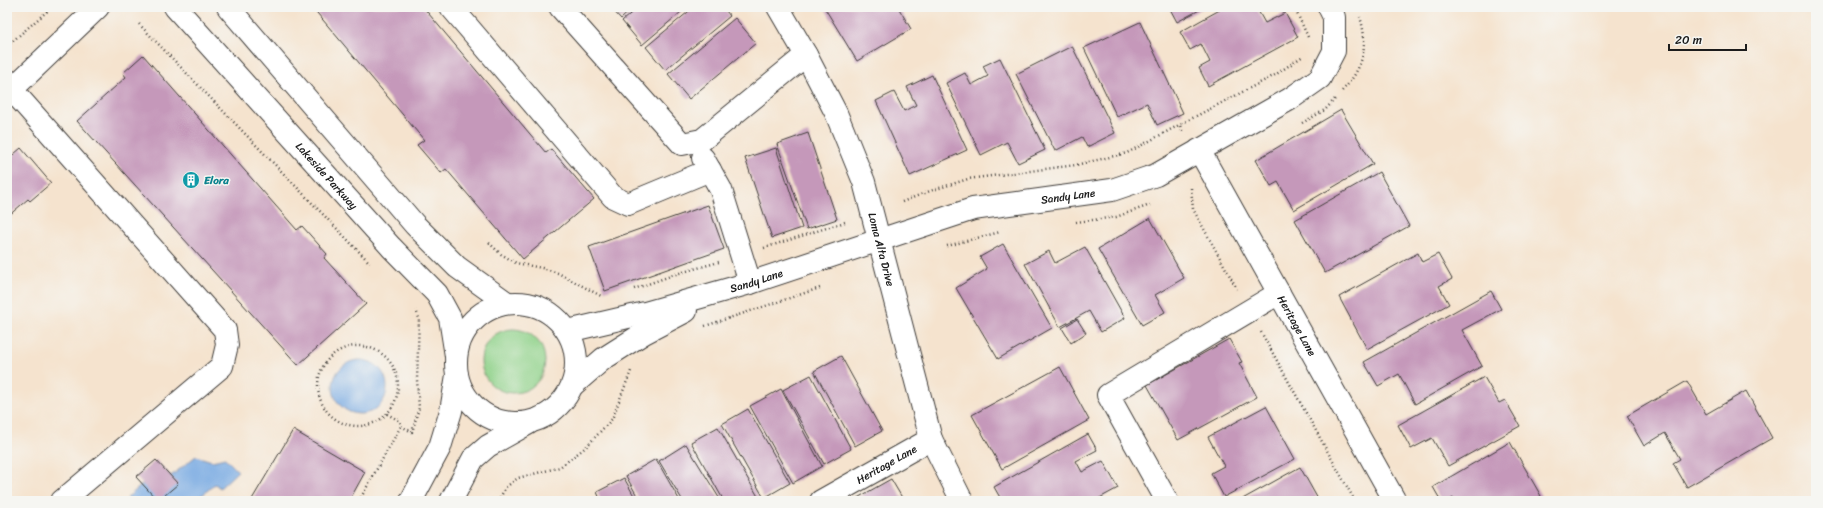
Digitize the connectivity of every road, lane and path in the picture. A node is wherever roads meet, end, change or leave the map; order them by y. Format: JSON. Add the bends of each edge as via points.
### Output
{"nodes":[{"id":1,"x":52,"y":7,"type":"edge"},
{"id":2,"x":98,"y":7,"type":"edge"},
{"id":3,"x":175,"y":7,"type":"edge"},
{"id":4,"x":228,"y":7,"type":"edge"},
{"id":5,"x":452,"y":7,"type":"edge"},
{"id":6,"x":560,"y":7,"type":"edge"},
{"id":7,"x":778,"y":7,"type":"edge"},
{"id":8,"x":1329,"y":7,"type":"edge"},
{"id":9,"x":139,"y":24,"type":"dead end"},
{"id":10,"x":7,"y":46,"type":"edge"},
{"id":11,"x":806,"y":55,"type":"junction"},
{"id":12,"x":10,"y":92,"type":"edge"},
{"id":13,"x":1181,"y":124,"type":"dead end"},
{"id":14,"x":693,"y":142,"type":"junction"},
{"id":15,"x":1199,"y":150,"type":"junction"},
{"id":16,"x":710,"y":170,"type":"junction"},
{"id":17,"x":902,"y":202,"type":"dead end"},
{"id":18,"x":845,"y":222,"type":"dead end"},
{"id":19,"x":344,"y":237,"type":"dead end"},
{"id":20,"x":879,"y":240,"type":"junction"},
{"id":21,"x":489,"y":243,"type":"dead end"},
{"id":22,"x":741,"y":256,"type":"junction"},
{"id":23,"x":750,"y":283,"type":"junction"},
{"id":24,"x":823,"y":286,"type":"dead end"},
{"id":25,"x":725,"y":290,"type":"junction"},
{"id":26,"x":627,"y":291,"type":"dead end"},
{"id":27,"x":1279,"y":292,"type":"junction"},
{"id":28,"x":606,"y":298,"type":"dead end"},
{"id":29,"x":507,"y":303,"type":"junction"},
{"id":30,"x":416,"y":310,"type":"dead end"},
{"id":31,"x":698,"y":329,"type":"dead end"},
{"id":32,"x":568,"y":331,"type":"junction"},
{"id":33,"x":456,"y":365,"type":"junction"},
{"id":34,"x":631,"y":370,"type":"dead end"},
{"id":35,"x":573,"y":385,"type":"junction"},
{"id":36,"x":387,"y":414,"type":"junction"},
{"id":37,"x":531,"y":422,"type":"junction"},
{"id":38,"x":401,"y":426,"type":"junction"},
{"id":39,"x":931,"y":439,"type":"junction"},
{"id":40,"x":62,"y":501,"type":"edge"},
{"id":41,"x":359,"y":501,"type":"edge"},
{"id":42,"x":411,"y":501,"type":"edge"},
{"id":43,"x":451,"y":501,"type":"edge"},
{"id":44,"x":498,"y":501,"type":"edge"},
{"id":45,"x":821,"y":501,"type":"edge"},
{"id":46,"x":962,"y":501,"type":"edge"},
{"id":47,"x":1167,"y":501,"type":"edge"},
{"id":48,"x":1395,"y":501,"type":"edge"}],
"edges":[{"from":1,"to":10,"type":"path"},
{"from":2,"to":12,"type":"street"},
{"from":3,"to":33,"type":"street","name":"Lakeside Parkway","via":[[437,294],[450,318]]},
{"from":4,"to":29,"type":"street","via":[[416,226],[457,267]]},
{"from":5,"to":16,"type":"street","via":[[614,197],[628,204]]},
{"from":6,"to":14,"type":"street","via":[[682,144]]},
{"from":7,"to":11,"type":"street","name":"Loma Alta Drive"},
{"from":8,"to":15,"type":"street","name":"Sandy Lane","via":[[1334,17],[1334,51],[1320,78],[1290,99]]},
{"from":9,"to":19,"type":"path"},
{"from":11,"to":14,"type":"street","via":[[702,140]]},
{"from":11,"to":20,"type":"street","name":"Loma Alta Drive","via":[[836,113],[864,182]]},
{"from":12,"to":40,"type":"street","via":[[225,330],[227,345],[222,366]]},
{"from":13,"to":17,"type":"path","via":[[1127,153],[1076,165],[968,179]]},
{"from":14,"to":16,"type":"street"},
{"from":15,"to":20,"type":"street","name":"Sandy Lane","via":[[1156,175],[1112,190],[974,210]]},
{"from":15,"to":27,"type":"street","name":"Heritage Lane"},
{"from":16,"to":22,"type":"street","via":[[721,190]]},
{"from":18,"to":22,"type":"path"},
{"from":20,"to":23,"type":"street","name":"Sandy Lane"},
{"from":20,"to":39,"type":"street","name":"Loma Alta Drive"},
{"from":21,"to":28,"type":"path","via":[[516,263],[558,273]]},
{"from":22,"to":23,"type":"street"},
{"from":22,"to":26,"type":"path"},
{"from":23,"to":25,"type":"street","name":"Sandy Lane"},
{"from":24,"to":31,"type":"path"},
{"from":25,"to":32,"type":"street","name":"Sandy Lane","via":[[631,317]]},
{"from":25,"to":35,"type":"street","name":"Sandy Lane","via":[[644,333],[603,359]]},
{"from":27,"to":47,"type":"street","via":[[1108,395]]},
{"from":27,"to":48,"type":"street","name":"Heritage Lane"},
{"from":29,"to":32,"type":"street","via":[[528,304],[548,311]]},
{"from":29,"to":33,"type":"street","via":[[480,315],[462,336]]},
{"from":30,"to":38,"type":"path","via":[[419,318],[419,408],[412,432]]},
{"from":32,"to":35,"type":"street","via":[[576,349],[577,364]]},
{"from":33,"to":37,"type":"street","via":[[464,394],[473,406],[490,418],[510,423]]},
{"from":33,"to":42,"type":"street","name":"Lakeside Parkway","via":[[451,411],[440,447]]},
{"from":34,"to":44,"type":"path","via":[[612,419],[586,448],[560,467],[518,478],[506,487]]},
{"from":35,"to":37,"type":"street","via":[[561,404],[544,417]]},
{"from":36,"to":36,"type":"path","via":[[396,400],[399,388],[397,375],[391,363],[370,347],[345,348],[333,354],[324,364],[319,376],[318,389],[321,402],[329,414],[340,422],[353,426],[366,426]]},
{"from":36,"to":38,"type":"path","via":[[400,421]]},
{"from":37,"to":43,"type":"street","via":[[488,446],[473,459]]},
{"from":38,"to":41,"type":"path"},
{"from":39,"to":45,"type":"street","name":"Heritage Lane"},
{"from":39,"to":46,"type":"street","name":"Loma Alta Drive"}]}
